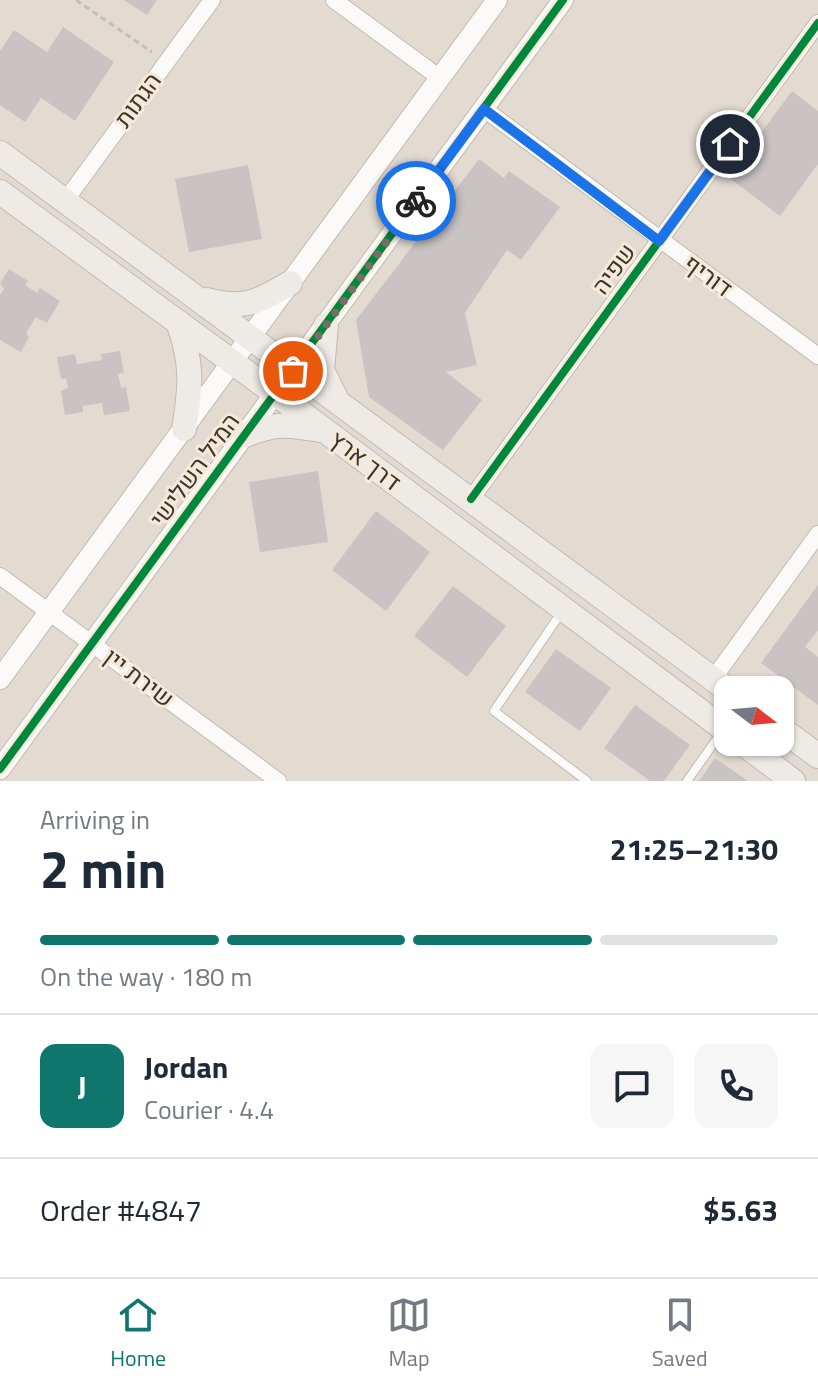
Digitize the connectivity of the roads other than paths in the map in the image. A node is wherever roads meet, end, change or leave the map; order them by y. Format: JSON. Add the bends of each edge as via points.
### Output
{"nodes":[{"id":1,"x":212,"y":0,"type":"edge"},
{"id":2,"x":334,"y":0,"type":"edge"},
{"id":3,"x":497,"y":0,"type":"edge"},
{"id":4,"x":563,"y":0,"type":"edge"},
{"id":5,"x":818,"y":23,"type":"edge"},
{"id":6,"x":440,"y":78,"type":"junction"},
{"id":7,"x":484,"y":109,"type":"junction"},
{"id":8,"x":0,"y":153,"type":"edge"},
{"id":9,"x":0,"y":192,"type":"edge"},
{"id":10,"x":65,"y":201,"type":"junction"},
{"id":11,"x":659,"y":241,"type":"junction"},
{"id":12,"x":290,"y":283,"type":"junction"},
{"id":13,"x":196,"y":297,"type":"junction"},
{"id":14,"x":178,"y":322,"type":"junction"},
{"id":15,"x":326,"y":325,"type":"junction"},
{"id":16,"x":251,"y":337,"type":"junction"},
{"id":17,"x":818,"y":356,"type":"edge"},
{"id":18,"x":233,"y":362,"type":"junction"},
{"id":19,"x":293,"y":371,"type":"junction"},
{"id":20,"x":276,"y":394,"type":"junction"},
{"id":21,"x":339,"y":404,"type":"junction"},
{"id":22,"x":184,"y":429,"type":"junction"},
{"id":23,"x":325,"y":430,"type":"junction"},
{"id":24,"x":246,"y":435,"type":"junction"},
{"id":25,"x":471,"y":499,"type":"junction"},
{"id":26,"x":818,"y":534,"type":"edge"},
{"id":27,"x":0,"y":576,"type":"edge"},
{"id":28,"x":563,"y":609,"type":"junction"},
{"id":29,"x":49,"y":612,"type":"junction"},
{"id":30,"x":92,"y":643,"type":"junction"},
{"id":31,"x":725,"y":676,"type":"edge"},
{"id":32,"x":0,"y":679,"type":"edge"},
{"id":33,"x":714,"y":680,"type":"edge"},
{"id":34,"x":714,"y":722,"type":"edge"},
{"id":35,"x":794,"y":738,"type":"edge"},
{"id":36,"x":714,"y":753,"type":"edge"},
{"id":37,"x":759,"y":756,"type":"edge"},
{"id":38,"x":818,"y":756,"type":"edge"},
{"id":39,"x":0,"y":769,"type":"edge"},
{"id":40,"x":278,"y":781,"type":"edge"},
{"id":41,"x":587,"y":781,"type":"edge"},
{"id":42,"x":687,"y":781,"type":"edge"},
{"id":43,"x":793,"y":781,"type":"edge"}],
"edges":[{"from":1,"to":10,"type":"street","name":"הגתות"},
{"from":2,"to":6,"type":"street"},
{"from":3,"to":6,"type":"street","name":"המיל השלישי"},
{"from":4,"to":7,"type":"street","name":"המיל השלישי"},
{"from":5,"to":11,"type":"street","name":"שפיה"},
{"from":6,"to":12,"type":"street","name":"המיל השלישי"},
{"from":7,"to":11,"type":"street","name":"דוריף"},
{"from":7,"to":15,"type":"street","name":"המיל השלישי"},
{"from":8,"to":10,"type":"main road","name":"דרך ארץ"},
{"from":9,"to":14,"type":"main road","name":"דרך ארץ"},
{"from":10,"to":13,"type":"main road","name":"דרך ארץ"},
{"from":11,"to":17,"type":"street","name":"דוריף"},
{"from":11,"to":25,"type":"street","name":"שפיה"},
{"from":12,"to":13,"type":"main road","via":[[251,304],[231,306]]},
{"from":12,"to":16,"type":"street","name":"המיל השלישי"},
{"from":13,"to":16,"type":"main road","name":"דרך ארץ"},
{"from":14,"to":18,"type":"main road","name":"דרך ארץ"},
{"from":14,"to":22,"type":"main road","via":[[190,366]]},
{"from":15,"to":19,"type":"street","name":"המיל השלישי"},
{"from":15,"to":21,"type":"main road","via":[[322,370]]},
{"from":16,"to":18,"type":"street","name":"המיל השלישי"},
{"from":16,"to":19,"type":"main road","name":"דרך ארץ"},
{"from":18,"to":20,"type":"main road","name":"דרך ארץ"},
{"from":18,"to":22,"type":"street","name":"המיל השלישי"},
{"from":19,"to":20,"type":"street","name":"המיל השלישי"},
{"from":19,"to":21,"type":"main road","name":"דרך ארץ"},
{"from":20,"to":23,"type":"main road","name":"דרך ארץ"},
{"from":20,"to":24,"type":"street","name":"המיל השלישי"},
{"from":21,"to":25,"type":"main road","name":"דרך ארץ"},
{"from":22,"to":29,"type":"street","name":"המיל השלישי"},
{"from":23,"to":24,"type":"main road","via":[[267,426]]},
{"from":23,"to":28,"type":"main road","name":"דרך ארץ"},
{"from":24,"to":30,"type":"street","name":"המיל השלישי"},
{"from":25,"to":33,"type":"main road","name":"דרך ארץ"},
{"from":26,"to":31,"type":"street"},
{"from":27,"to":29,"type":"street","name":"שירת יין"},
{"from":28,"to":34,"type":"main road","name":"דרך ארץ"},
{"from":28,"to":41,"type":"lane","via":[[494,711]]},
{"from":29,"to":30,"type":"street","name":"שירת יין"},
{"from":29,"to":32,"type":"street","name":"המיל השלישי"},
{"from":30,"to":39,"type":"street","name":"המיל השלישי"},
{"from":30,"to":40,"type":"street","name":"שירת יין"},
{"from":35,"to":38,"type":"main road"},
{"from":36,"to":42,"type":"lane"},
{"from":37,"to":43,"type":"main road","name":"דרך ארץ"}]}
